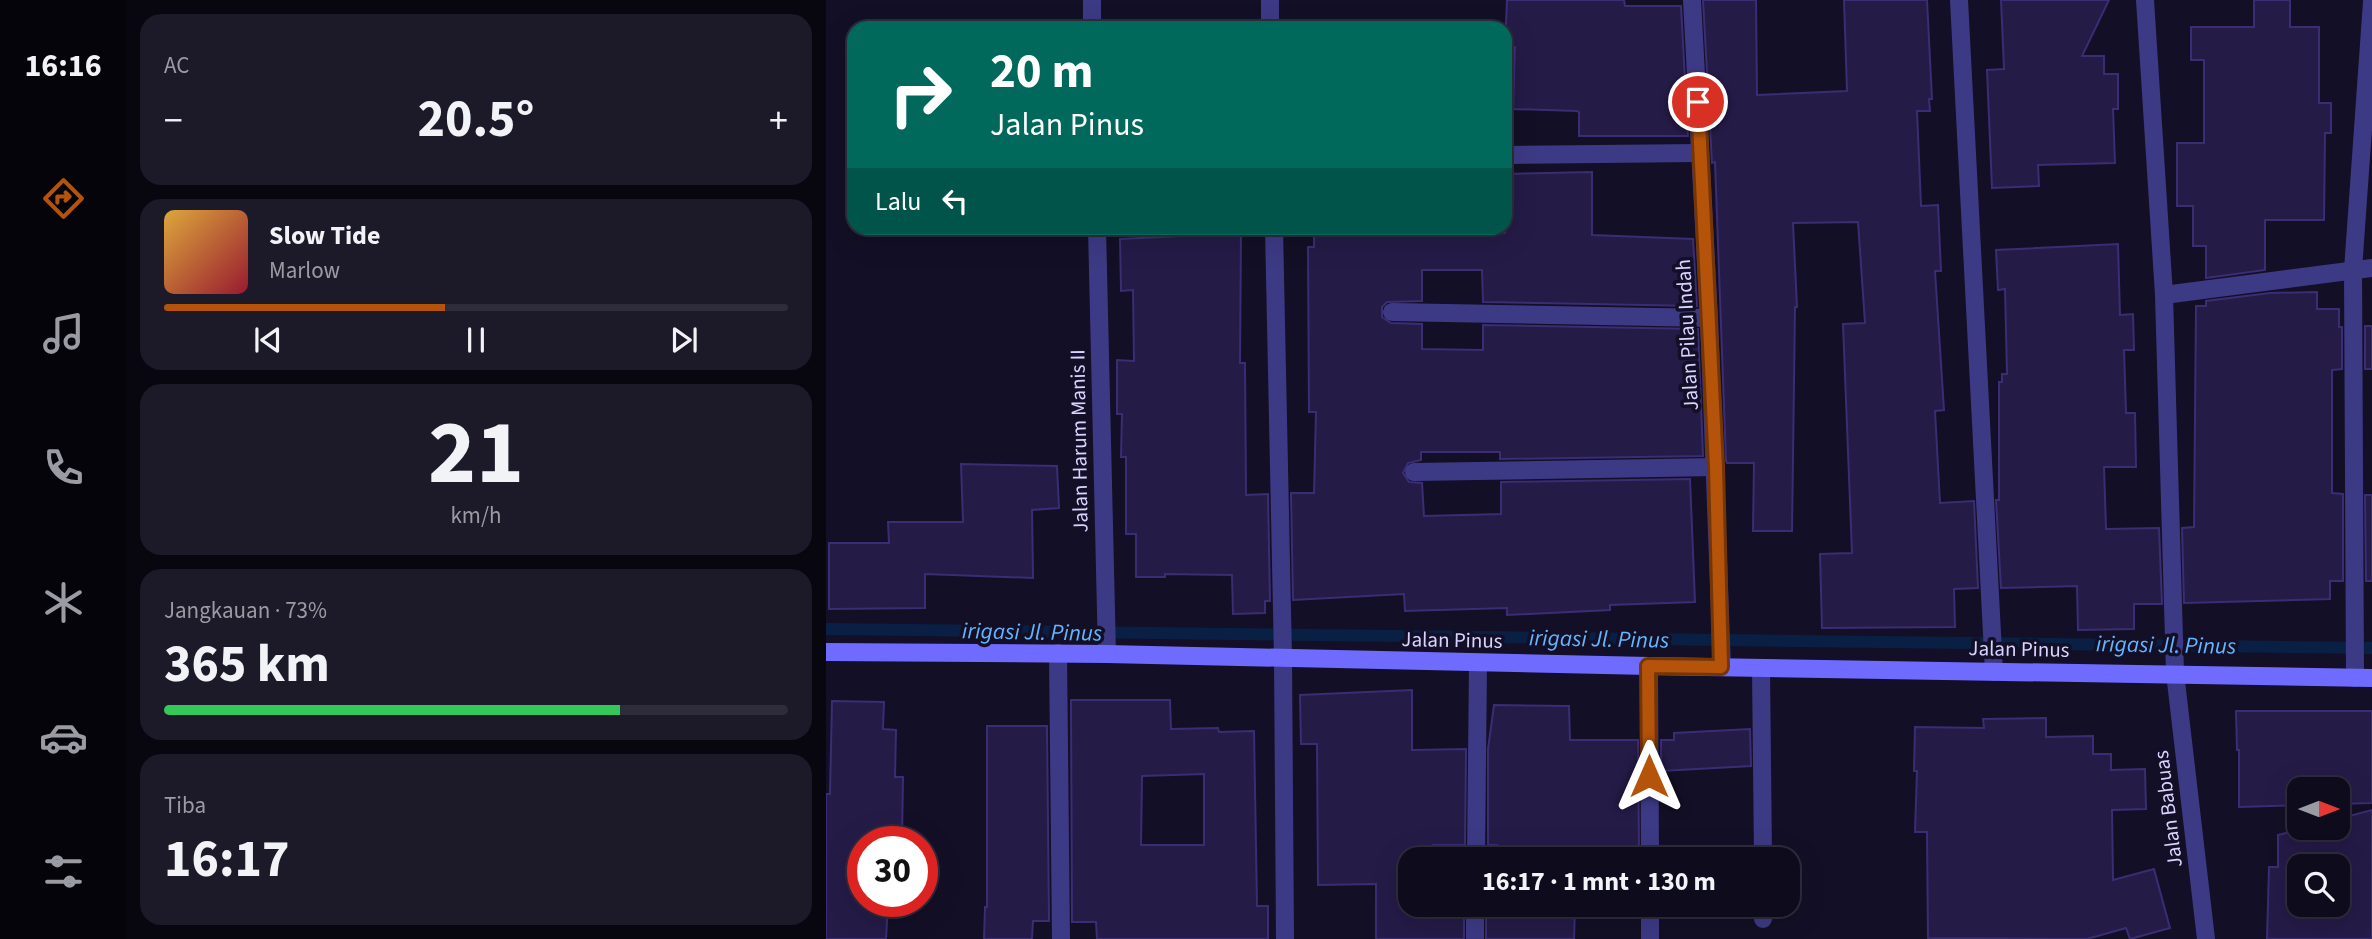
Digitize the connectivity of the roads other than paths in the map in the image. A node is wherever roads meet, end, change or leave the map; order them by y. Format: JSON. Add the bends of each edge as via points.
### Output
{"nodes":[{"id":1,"x":1092,"y":0,"type":"edge"},
{"id":2,"x":1270,"y":0,"type":"edge"},
{"id":3,"x":1692,"y":0,"type":"edge"},
{"id":4,"x":1959,"y":0,"type":"edge"},
{"id":5,"x":2145,"y":0,"type":"edge"},
{"id":6,"x":2372,"y":2,"type":"edge"},
{"id":7,"x":1092,"y":21,"type":"edge"},
{"id":8,"x":1270,"y":21,"type":"edge"},
{"id":9,"x":1700,"y":153,"type":"junction"},
{"id":10,"x":1512,"y":155,"type":"edge"},
{"id":11,"x":1097,"y":235,"type":"edge"},
{"id":12,"x":1274,"y":235,"type":"edge"},
{"id":13,"x":2372,"y":268,"type":"edge"},
{"id":14,"x":2353,"y":270,"type":"junction"},
{"id":15,"x":2164,"y":295,"type":"junction"},
{"id":16,"x":1392,"y":312,"type":"dead end"},
{"id":17,"x":1709,"y":318,"type":"junction"},
{"id":18,"x":1716,"y":467,"type":"junction"},
{"id":19,"x":1414,"y":472,"type":"dead end"},
{"id":20,"x":826,"y":652,"type":"edge"},
{"id":21,"x":1058,"y":653,"type":"junction"},
{"id":22,"x":1107,"y":654,"type":"junction"},
{"id":23,"x":1283,"y":658,"type":"junction"},
{"id":24,"x":1478,"y":663,"type":"junction"},
{"id":25,"x":1648,"y":666,"type":"junction"},
{"id":26,"x":1721,"y":667,"type":"junction"},
{"id":27,"x":1760,"y":668,"type":"junction"},
{"id":28,"x":1994,"y":672,"type":"junction"},
{"id":29,"x":2175,"y":673,"type":"junction"},
{"id":30,"x":2364,"y":678,"type":"edge"},
{"id":31,"x":1476,"y":847,"type":"edge"},
{"id":32,"x":1650,"y":847,"type":"edge"},
{"id":33,"x":1763,"y":847,"type":"edge"},
{"id":34,"x":1475,"y":917,"type":"edge"},
{"id":35,"x":1650,"y":917,"type":"edge"},
{"id":36,"x":1061,"y":939,"type":"edge"},
{"id":37,"x":1285,"y":939,"type":"edge"},
{"id":38,"x":1475,"y":939,"type":"edge"},
{"id":39,"x":1650,"y":939,"type":"edge"},
{"id":40,"x":2205,"y":939,"type":"edge"}],
"edges":[{"from":1,"to":7,"type":"street"},
{"from":2,"to":8,"type":"street"},
{"from":3,"to":9,"type":"street","name":"Jalan Pilau Indah"},
{"from":4,"to":28,"type":"street"},
{"from":5,"to":15,"type":"street","name":"Jalan Babuas"},
{"from":6,"to":14,"type":"street"},
{"from":9,"to":10,"type":"street"},
{"from":9,"to":17,"type":"street","name":"Jalan Pilau Indah"},
{"from":11,"to":22,"type":"street","name":"Jalan Harum Manis II"},
{"from":12,"to":23,"type":"street"},
{"from":13,"to":14,"type":"street"},
{"from":14,"to":15,"type":"street"},
{"from":14,"to":30,"type":"street"},
{"from":15,"to":29,"type":"street","name":"Jalan Babuas"},
{"from":16,"to":17,"type":"street"},
{"from":17,"to":18,"type":"street","name":"Jalan Pilau Indah"},
{"from":18,"to":19,"type":"street"},
{"from":18,"to":26,"type":"street","name":"Jalan Pilau Indah"},
{"from":20,"to":21,"type":"street","name":"Jalan Pinus"},
{"from":21,"to":22,"type":"street","name":"Jalan Pinus"},
{"from":21,"to":36,"type":"street"},
{"from":22,"to":23,"type":"street","name":"Jalan Pinus"},
{"from":23,"to":24,"type":"street","name":"Jalan Pinus"},
{"from":23,"to":37,"type":"street"},
{"from":24,"to":25,"type":"street","name":"Jalan Pinus"},
{"from":24,"to":31,"type":"street"},
{"from":25,"to":26,"type":"street","name":"Jalan Pinus"},
{"from":25,"to":32,"type":"street"},
{"from":26,"to":27,"type":"street","name":"Jalan Pinus"},
{"from":27,"to":28,"type":"street","name":"Jalan Pinus"},
{"from":27,"to":33,"type":"street"},
{"from":28,"to":29,"type":"street","name":"Jalan Pinus"},
{"from":29,"to":30,"type":"street","name":"Jalan Pinus"},
{"from":29,"to":40,"type":"street","name":"Jalan Babuas"},
{"from":34,"to":38,"type":"street"},
{"from":35,"to":39,"type":"street"}]}
